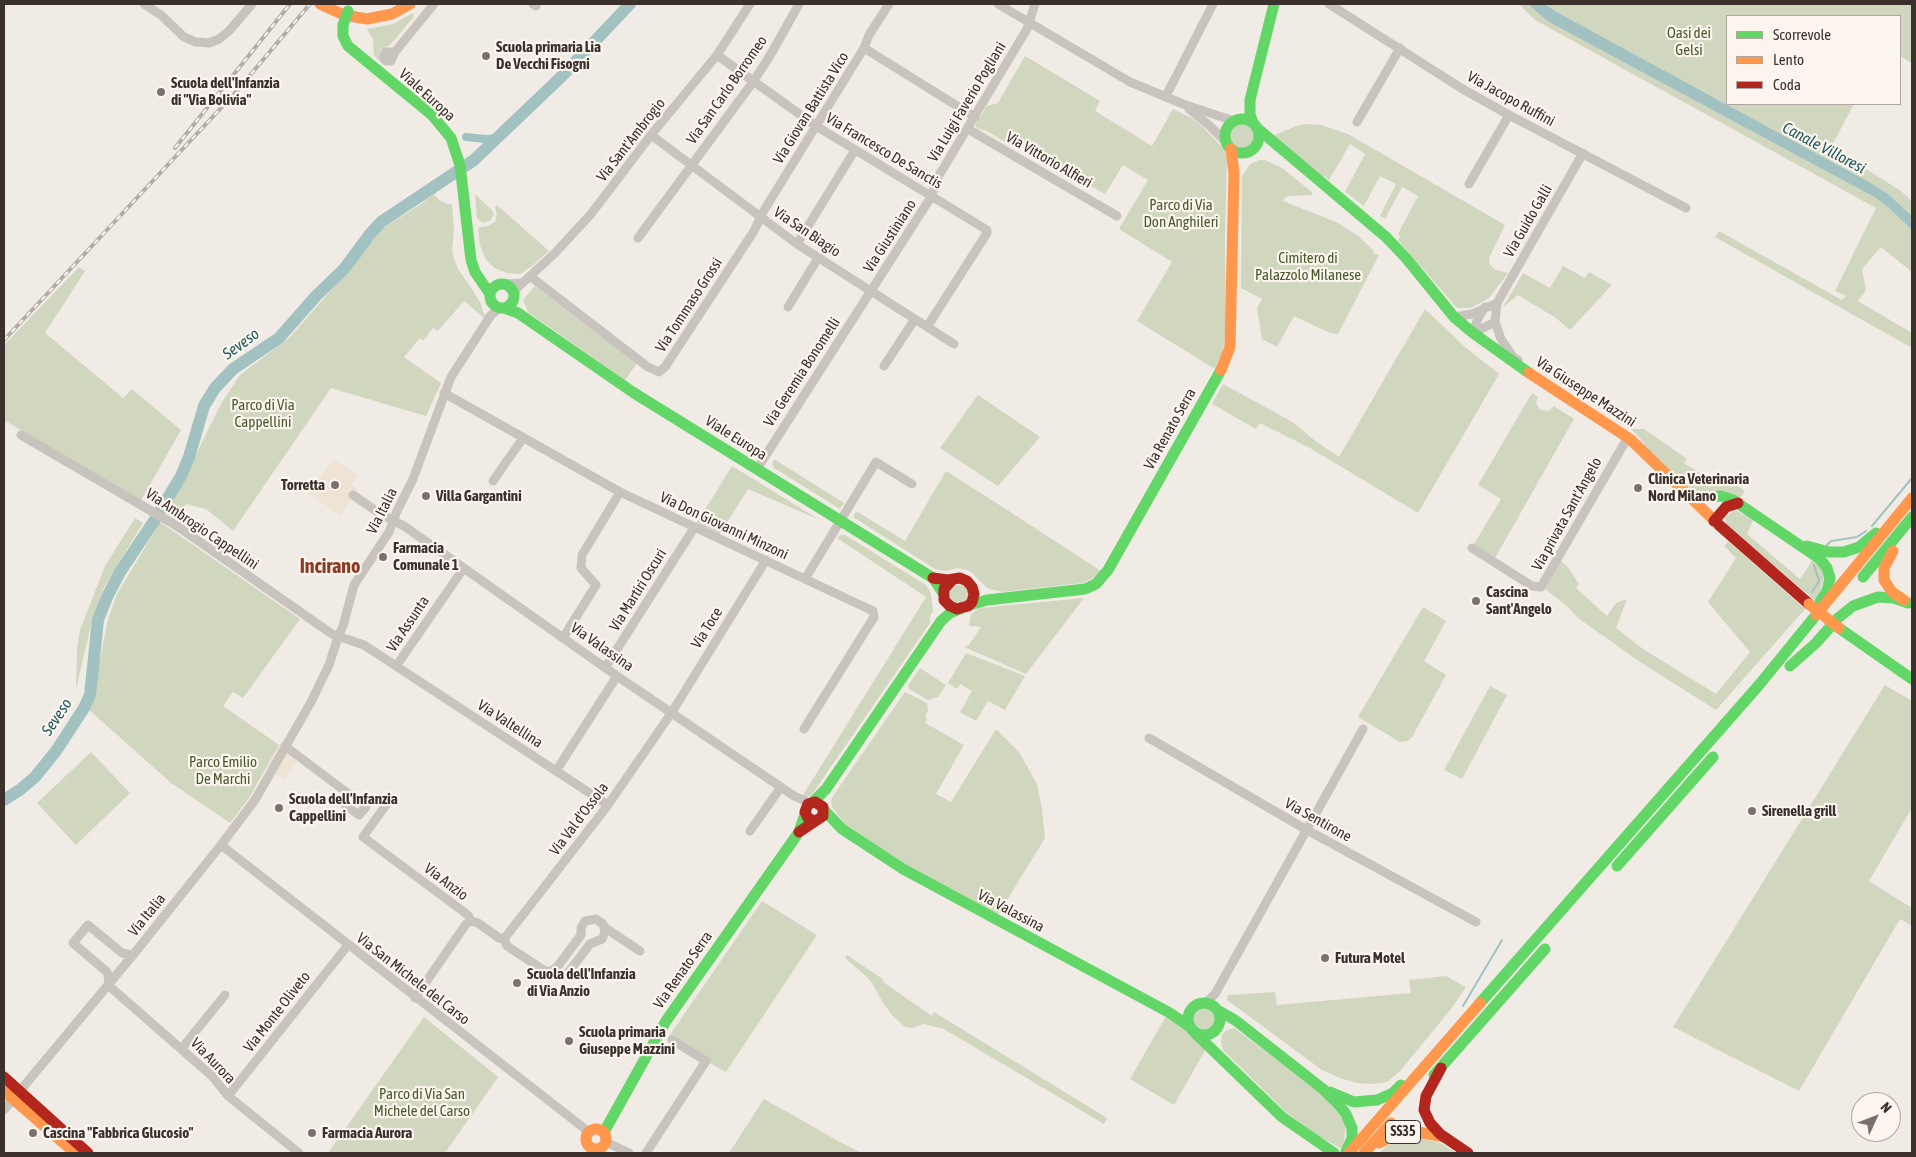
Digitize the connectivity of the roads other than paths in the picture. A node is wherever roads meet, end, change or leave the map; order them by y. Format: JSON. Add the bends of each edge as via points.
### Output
{"nodes":[{"id":1,"x":252,"y":4,"type":"edge"},
{"id":2,"x":320,"y":4,"type":"edge"},
{"id":3,"x":410,"y":4,"type":"edge"},
{"id":4,"x":434,"y":4,"type":"edge"},
{"id":5,"x":750,"y":4,"type":"edge"},
{"id":6,"x":798,"y":4,"type":"edge"},
{"id":7,"x":889,"y":4,"type":"edge"},
{"id":8,"x":998,"y":4,"type":"edge"},
{"id":9,"x":1035,"y":4,"type":"edge"},
{"id":10,"x":1213,"y":4,"type":"edge"},
{"id":11,"x":1274,"y":4,"type":"edge"},
{"id":12,"x":1329,"y":4,"type":"edge"},
{"id":13,"x":147,"y":7,"type":"edge"},
{"id":14,"x":350,"y":7,"type":"edge"},
{"id":15,"x":1028,"y":22,"type":"junction"},
{"id":16,"x":864,"y":48,"type":"junction"},
{"id":17,"x":1400,"y":48,"type":"junction"},
{"id":18,"x":395,"y":52,"type":"dead end"},
{"id":19,"x":717,"y":55,"type":"junction"},
{"id":20,"x":753,"y":82,"type":"junction"},
{"id":21,"x":1166,"y":96,"type":"junction"},
{"id":22,"x":1250,"y":100,"type":"junction"},
{"id":23,"x":1183,"y":104,"type":"junction"},
{"id":24,"x":1509,"y":115,"type":"junction"},
{"id":25,"x":975,"y":117,"type":"junction"},
{"id":26,"x":1236,"y":120,"type":"junction"},
{"id":27,"x":1357,"y":122,"type":"dead end"},
{"id":28,"x":816,"y":126,"type":"junction"},
{"id":29,"x":1255,"y":126,"type":"junction"},
{"id":30,"x":968,"y":129,"type":"junction"},
{"id":31,"x":651,"y":135,"type":"junction"},
{"id":32,"x":1229,"y":145,"type":"junction"},
{"id":33,"x":856,"y":150,"type":"junction"},
{"id":34,"x":1249,"y":151,"type":"junction"},
{"id":35,"x":1583,"y":153,"type":"junction"},
{"id":36,"x":1297,"y":162,"type":"junction"},
{"id":37,"x":692,"y":165,"type":"junction"},
{"id":38,"x":1234,"y":173,"type":"junction"},
{"id":39,"x":1469,"y":184,"type":"dead end"},
{"id":40,"x":931,"y":196,"type":"junction"},
{"id":41,"x":1686,"y":208,"type":"dead end"},
{"id":42,"x":1117,"y":216,"type":"dead end"},
{"id":43,"x":761,"y":217,"type":"junction"},
{"id":44,"x":638,"y":238,"type":"dead end"},
{"id":45,"x":797,"y":244,"type":"junction"},
{"id":46,"x":470,"y":251,"type":"junction"},
{"id":47,"x":818,"y":258,"type":"junction"},
{"id":48,"x":531,"y":277,"type":"junction"},
{"id":49,"x":509,"y":290,"type":"junction"},
{"id":50,"x":872,"y":290,"type":"junction"},
{"id":51,"x":1497,"y":303,"type":"junction"},
{"id":52,"x":495,"y":305,"type":"junction"},
{"id":53,"x":788,"y":307,"type":"dead end"},
{"id":54,"x":1486,"y":307,"type":"junction"},
{"id":55,"x":1454,"y":317,"type":"junction"},
{"id":56,"x":526,"y":318,"type":"junction"},
{"id":57,"x":915,"y":319,"type":"junction"},
{"id":58,"x":1495,"y":322,"type":"junction"},
{"id":59,"x":927,"y":326,"type":"junction"},
{"id":60,"x":1473,"y":333,"type":"junction"},
{"id":61,"x":954,"y":344,"type":"dead end"},
{"id":62,"x":884,"y":366,"type":"dead end"},
{"id":63,"x":1553,"y":390,"type":"junction"},
{"id":64,"x":444,"y":392,"type":"junction"},
{"id":65,"x":21,"y":435,"type":"dead end"},
{"id":66,"x":1628,"y":437,"type":"junction"},
{"id":67,"x":523,"y":438,"type":"junction"},
{"id":68,"x":757,"y":469,"type":"junction"},
{"id":69,"x":493,"y":481,"type":"dead end"},
{"id":70,"x":912,"y":484,"type":"dead end"},
{"id":71,"x":620,"y":492,"type":"junction"},
{"id":72,"x":353,"y":495,"type":"dead end"},
{"id":73,"x":1688,"y":496,"type":"junction"},
{"id":74,"x":1722,"y":496,"type":"junction"},
{"id":75,"x":1910,"y":501,"type":"edge"},
{"id":76,"x":1738,"y":503,"type":"junction"},
{"id":77,"x":1912,"y":517,"type":"edge"},
{"id":78,"x":1710,"y":518,"type":"junction"},
{"id":79,"x":394,"y":521,"type":"junction"},
{"id":80,"x":841,"y":521,"type":"junction"},
{"id":81,"x":1912,"y":525,"type":"edge"},
{"id":82,"x":694,"y":528,"type":"junction"},
{"id":83,"x":1800,"y":544,"type":"junction"},
{"id":84,"x":1472,"y":548,"type":"dead end"},
{"id":85,"x":766,"y":560,"type":"junction"},
{"id":86,"x":463,"y":569,"type":"junction"},
{"id":87,"x":933,"y":578,"type":"junction"},
{"id":88,"x":805,"y":579,"type":"junction"},
{"id":89,"x":952,"y":580,"type":"junction"},
{"id":90,"x":1857,"y":584,"type":"dead end"},
{"id":91,"x":972,"y":587,"type":"junction"},
{"id":92,"x":944,"y":596,"type":"junction"},
{"id":93,"x":994,"y":599,"type":"junction"},
{"id":94,"x":1845,"y":599,"type":"dead end"},
{"id":95,"x":1910,"y":604,"type":"edge"},
{"id":96,"x":965,"y":607,"type":"junction"},
{"id":97,"x":941,"y":621,"type":"junction"},
{"id":98,"x":1801,"y":636,"type":"junction"},
{"id":99,"x":338,"y":637,"type":"junction"},
{"id":100,"x":562,"y":638,"type":"junction"},
{"id":101,"x":397,"y":665,"type":"junction"},
{"id":102,"x":605,"y":668,"type":"junction"},
{"id":103,"x":617,"y":676,"type":"junction"},
{"id":104,"x":1912,"y":679,"type":"edge"},
{"id":105,"x":1772,"y":687,"type":"dead end"},
{"id":106,"x":1755,"y":707,"type":"dead end"},
{"id":107,"x":672,"y":712,"type":"junction"},
{"id":108,"x":804,"y":729,"type":"dead end"},
{"id":109,"x":1363,"y":729,"type":"dead end"},
{"id":110,"x":1149,"y":738,"type":"dead end"},
{"id":111,"x":285,"y":746,"type":"junction"},
{"id":112,"x":1718,"y":750,"type":"dead end"},
{"id":113,"x":556,"y":771,"type":"junction"},
{"id":114,"x":781,"y":787,"type":"junction"},
{"id":115,"x":336,"y":798,"type":"dead end"},
{"id":116,"x":388,"y":802,"type":"dead end"},
{"id":117,"x":608,"y":805,"type":"junction"},
{"id":118,"x":814,"y":811,"type":"junction"},
{"id":119,"x":1307,"y":830,"type":"junction"},
{"id":120,"x":750,"y":831,"type":"dead end"},
{"id":121,"x":221,"y":845,"type":"junction"},
{"id":122,"x":1612,"y":872,"type":"dead end"},
{"id":123,"x":471,"y":921,"type":"junction"},
{"id":124,"x":1476,"y":922,"type":"dead end"},
{"id":125,"x":604,"y":927,"type":"junction"},
{"id":126,"x":504,"y":939,"type":"junction"},
{"id":127,"x":1553,"y":939,"type":"dead end"},
{"id":128,"x":348,"y":945,"type":"junction"},
{"id":129,"x":640,"y":951,"type":"dead end"},
{"id":130,"x":133,"y":955,"type":"junction"},
{"id":131,"x":544,"y":971,"type":"junction"},
{"id":132,"x":108,"y":985,"type":"junction"},
{"id":133,"x":1215,"y":994,"type":"junction"},
{"id":134,"x":225,"y":995,"type":"dead end"},
{"id":135,"x":415,"y":998,"type":"junction"},
{"id":136,"x":1204,"y":1003,"type":"junction"},
{"id":137,"x":1218,"y":1010,"type":"junction"},
{"id":138,"x":1190,"y":1011,"type":"junction"},
{"id":139,"x":1170,"y":1013,"type":"junction"},
{"id":140,"x":1240,"y":1024,"type":"junction"},
{"id":141,"x":1216,"y":1029,"type":"junction"},
{"id":142,"x":1192,"y":1030,"type":"junction"},
{"id":143,"x":672,"y":1040,"type":"dead end"},
{"id":144,"x":182,"y":1048,"type":"junction"},
{"id":145,"x":1214,"y":1050,"type":"junction"},
{"id":146,"x":1444,"y":1064,"type":"junction"},
{"id":147,"x":1422,"y":1072,"type":"junction"},
{"id":148,"x":4,"y":1077,"type":"edge"},
{"id":149,"x":1323,"y":1088,"type":"junction"},
{"id":150,"x":4,"y":1090,"type":"edge"},
{"id":151,"x":1417,"y":1094,"type":"dead end"},
{"id":152,"x":16,"y":1095,"type":"junction"},
{"id":153,"x":228,"y":1096,"type":"junction"},
{"id":154,"x":4,"y":1110,"type":"edge"},
{"id":155,"x":1398,"y":1116,"type":"dead end"},
{"id":156,"x":589,"y":1132,"type":"junction"},
{"id":157,"x":605,"y":1137,"type":"junction"},
{"id":158,"x":1446,"y":1138,"type":"junction"},
{"id":159,"x":592,"y":1151,"type":"edge"},
{"id":160,"x":75,"y":1153,"type":"edge"},
{"id":161,"x":88,"y":1153,"type":"edge"},
{"id":162,"x":299,"y":1153,"type":"edge"},
{"id":163,"x":629,"y":1153,"type":"edge"},
{"id":164,"x":646,"y":1153,"type":"edge"},
{"id":165,"x":1334,"y":1153,"type":"edge"},
{"id":166,"x":1347,"y":1153,"type":"edge"},
{"id":167,"x":1365,"y":1153,"type":"edge"},
{"id":168,"x":1468,"y":1153,"type":"edge"}],
"edges":[{"from":1,"to":13,"type":"street","via":[[229,31],[215,41],[196,42]]},
{"from":2,"to":3,"type":"main road","via":[[336,13],[366,19],[392,14]]},
{"from":4,"to":18,"type":"street"},
{"from":5,"to":19,"type":"street","name":"Via Sant'Ambrogio"},
{"from":6,"to":20,"type":"street","name":"Via San Carlo Borromeo"},
{"from":7,"to":16,"type":"street"},
{"from":8,"to":15,"type":"street"},
{"from":9,"to":15,"type":"street","name":"Via Luigi Faverio Pogliani"},
{"from":10,"to":21,"type":"street"},
{"from":11,"to":22,"type":"main road"},
{"from":12,"to":17,"type":"street","name":"Via Jacopo Ruffini"},
{"from":14,"to":46,"type":"main road","name":"Viale Europa","bridge":true,"via":[[343,28],[348,46],[438,120],[451,138],[459,158]]},
{"from":15,"to":21,"type":"street","via":[[1130,82]]},
{"from":15,"to":25,"type":"street","name":"Via Luigi Faverio Pogliani"},
{"from":16,"to":25,"type":"street","name":"Via Giovan Battista Vico"},
{"from":16,"to":28,"type":"street","name":"Via Giovan Battista Vico"},
{"from":17,"to":24,"type":"street","name":"Via Jacopo Ruffini"},
{"from":17,"to":27,"type":"street"},
{"from":19,"to":20,"type":"street","name":"Via Francesco De Sanctis"},
{"from":19,"to":31,"type":"street","name":"Via Sant'Ambrogio"},
{"from":20,"to":28,"type":"street","name":"Via Francesco De Sanctis"},
{"from":20,"to":37,"type":"street","name":"Via San Carlo Borromeo"},
{"from":21,"to":23,"type":"street"},
{"from":22,"to":26,"type":"main road"},
{"from":22,"to":29,"type":"main road","via":[[1250,114]]},
{"from":23,"to":26,"type":"street"},
{"from":23,"to":32,"type":"street"},
{"from":24,"to":35,"type":"street","name":"Via Jacopo Ruffini"},
{"from":24,"to":39,"type":"street"},
{"from":25,"to":30,"type":"street","name":"Via Luigi Faverio Pogliani"},
{"from":26,"to":29,"type":"main road","via":[[1245,119]]},
{"from":26,"to":32,"type":"main road","via":[[1226,130]]},
{"from":28,"to":33,"type":"street","name":"Via Francesco De Sanctis"},
{"from":28,"to":43,"type":"street","name":"Via Giovan Battista Vico"},
{"from":29,"to":34,"type":"main road","via":[[1259,137]]},
{"from":29,"to":36,"type":"main road","name":"Via Giuseppe Mazzini"},
{"from":30,"to":40,"type":"street","name":"Via Luigi Faverio Pogliani","via":[[938,177]]},
{"from":30,"to":42,"type":"street","name":"Via Vittorio Alfieri"},
{"from":31,"to":37,"type":"street","name":"Via San Biagio"},
{"from":31,"to":48,"type":"street","name":"Via Sant'Ambrogio","via":[[583,223]]},
{"from":32,"to":34,"type":"main road","via":[[1236,151]]},
{"from":32,"to":38,"type":"main road","name":"Via Renato Serra"},
{"from":33,"to":40,"type":"street","name":"Via Francesco De Sanctis"},
{"from":33,"to":45,"type":"street"},
{"from":34,"to":36,"type":"main road","name":"Via Giuseppe Mazzini","via":[[1261,148],[1274,150]]},
{"from":34,"to":38,"type":"main road","name":"Via Renato Serra","via":[[1239,159]]},
{"from":35,"to":41,"type":"street","name":"Via Jacopo Ruffini"},
{"from":35,"to":51,"type":"street","name":"Via Guido Galli"},
{"from":36,"to":55,"type":"main road","name":"Via Giuseppe Mazzini","via":[[1386,237]]},
{"from":37,"to":43,"type":"street","name":"Via San Biagio"},
{"from":37,"to":44,"type":"street","name":"Via San Carlo Borromeo"},
{"from":38,"to":93,"type":"main road","name":"Via Renato Serra","via":[[1232,338],[1227,357],[1108,570],[1085,589]]},
{"from":40,"to":50,"type":"street","name":"Via Giustiniano"},
{"from":40,"to":59,"type":"street","name":"Via Francesco De Sanctis","via":[[984,228],[987,233]]},
{"from":43,"to":45,"type":"street","name":"Via San Biagio"},
{"from":43,"to":48,"type":"street","name":"Via Tommaso Grossi","via":[[665,368],[659,372],[648,367]]},
{"from":45,"to":47,"type":"street","name":"Via San Biagio"},
{"from":46,"to":49,"type":"main road","name":"Viale Europa","via":[[483,273]]},
{"from":46,"to":52,"type":"main road","name":"Viale Europa","via":[[472,265]]},
{"from":47,"to":50,"type":"street","name":"Via San Biagio"},
{"from":47,"to":53,"type":"street"},
{"from":48,"to":49,"type":"street","name":"Via Sant'Ambrogio"},
{"from":49,"to":52,"type":"main road","via":[[511,305]]},
{"from":49,"to":52,"type":"main road","via":[[493,287]]},
{"from":49,"to":56,"type":"main road","name":"Viale Europa"},
{"from":50,"to":57,"type":"street","name":"Via San Biagio"},
{"from":50,"to":68,"type":"street","name":"Via Geremia Bonomelli"},
{"from":51,"to":54,"type":"street"},
{"from":51,"to":58,"type":"street","name":"Via Guido Galli"},
{"from":52,"to":56,"type":"main road","name":"Viale Europa"},
{"from":52,"to":64,"type":"street","name":"Via Italia"},
{"from":54,"to":55,"type":"street","via":[[1472,314]]},
{"from":54,"to":60,"type":"street"},
{"from":55,"to":60,"type":"main road","name":"Via Giuseppe Mazzini"},
{"from":56,"to":68,"type":"main road","name":"Viale Europa","via":[[634,393]]},
{"from":57,"to":59,"type":"street","name":"Via San Biagio"},
{"from":57,"to":62,"type":"street"},
{"from":58,"to":60,"type":"street"},
{"from":58,"to":63,"type":"street","name":"Via Guido Galli","via":[[1513,357]]},
{"from":59,"to":61,"type":"street","name":"Via San Biagio"},
{"from":60,"to":63,"type":"main road","name":"Via Giuseppe Mazzini"},
{"from":63,"to":66,"type":"main road","name":"Via Giuseppe Mazzini"},
{"from":64,"to":67,"type":"street","name":"Via Don Giovanni Minzoni"},
{"from":64,"to":79,"type":"street","name":"Via Italia","via":[[429,439]]},
{"from":65,"to":99,"type":"street","name":"Via Ambrogio Cappellini","via":[[162,517]]},
{"from":66,"to":73,"type":"main road","name":"Via Giuseppe Mazzini"},
{"from":66,"to":84,"type":"street","name":"Via privata Sant'Angelo","via":[[1540,587],[1532,586]]},
{"from":67,"to":69,"type":"street"},
{"from":67,"to":71,"type":"street","name":"Via Don Giovanni Minzoni"},
{"from":68,"to":80,"type":"main road","name":"Viale Europa"},
{"from":70,"to":80,"type":"street","via":[[876,462]]},
{"from":71,"to":82,"type":"street","name":"Via Don Giovanni Minzoni"},
{"from":71,"to":100,"type":"street","via":[[583,552],[580,563],[596,586]]},
{"from":72,"to":79,"type":"street","name":"Via Valassina"},
{"from":73,"to":74,"type":"main road"},
{"from":73,"to":78,"type":"main road","name":"Via Giuseppe Mazzini"},
{"from":74,"to":76,"type":"main road"},
{"from":74,"to":78,"type":"main road","via":[[1712,504]]},
{"from":75,"to":83,"type":"main road","via":[[1898,508],[1868,542],[1851,550],[1828,552]]},
{"from":75,"to":98,"type":"main road"},
{"from":76,"to":78,"type":"main road"},
{"from":76,"to":83,"type":"main road"},
{"from":77,"to":90,"type":"main road"},
{"from":78,"to":104,"type":"main road","name":"Via Giuseppe Mazzini","bridge":true,"via":[[1838,628]]},
{"from":79,"to":86,"type":"street","name":"Via Valassina"},
{"from":79,"to":99,"type":"street","name":"Via Italia","via":[[354,585]]},
{"from":80,"to":87,"type":"main road","name":"Viale Europa"},
{"from":80,"to":88,"type":"street"},
{"from":81,"to":95,"type":"main road","via":[[1886,562],[1883,573],[1892,592]]},
{"from":82,"to":85,"type":"street","name":"Via Don Giovanni Minzoni"},
{"from":82,"to":102,"type":"street","name":"Via Martiri Oscuri"},
{"from":83,"to":98,"type":"main road","via":[[1824,564],[1830,578],[1825,596],[1799,628]]},
{"from":85,"to":88,"type":"street","name":"Via Don Giovanni Minzoni"},
{"from":85,"to":107,"type":"street","name":"Via Toce"},
{"from":86,"to":100,"type":"street","name":"Via Valassina"},
{"from":86,"to":101,"type":"street","name":"Via Assunta"},
{"from":87,"to":89,"type":"main road","name":"Viale Europa"},
{"from":87,"to":92,"type":"main road","name":"Viale Europa"},
{"from":88,"to":108,"type":"street","name":"Via Don Giovanni Minzoni","via":[[873,610],[875,614]]},
{"from":89,"to":91,"type":"main road","via":[[964,579]]},
{"from":89,"to":92,"type":"main road","via":[[946,585]]},
{"from":91,"to":93,"type":"main road"},
{"from":91,"to":96,"type":"main road","via":[[974,598]]},
{"from":92,"to":96,"type":"main road","via":[[950,606]]},
{"from":92,"to":97,"type":"main road","name":"Via Renato Serra","via":[[945,610]]},
{"from":93,"to":96,"type":"main road","name":"Via Renato Serra"},
{"from":94,"to":95,"type":"main road","via":[[1787,670],[1853,606],[1878,597]]},
{"from":96,"to":97,"type":"main road","name":"Via Renato Serra"},
{"from":97,"to":118,"type":"main road","name":"Via Renato Serra"},
{"from":98,"to":147,"type":"main road"},
{"from":99,"to":101,"type":"street","name":"Via Assunta","via":[[364,645]]},
{"from":99,"to":111,"type":"street","name":"Via Italia","via":[[329,665]]},
{"from":100,"to":102,"type":"street","name":"Via Valassina"},
{"from":101,"to":113,"type":"street","name":"Via Valtellina"},
{"from":102,"to":103,"type":"street","name":"Via Valassina"},
{"from":103,"to":107,"type":"street","name":"Via Valassina"},
{"from":103,"to":113,"type":"street"},
{"from":105,"to":106,"type":"main road"},
{"from":107,"to":114,"type":"street","name":"Via Valassina"},
{"from":107,"to":117,"type":"street","name":"Via Val d'Ossola"},
{"from":109,"to":119,"type":"street"},
{"from":110,"to":119,"type":"street","name":"Via Sentirone"},
{"from":111,"to":115,"type":"street","via":[[366,806],[359,814]]},
{"from":111,"to":121,"type":"street","name":"Via Italia","via":[[255,800]]},
{"from":112,"to":122,"type":"main road"},
{"from":113,"to":117,"type":"street","name":"Via Valtellina"},
{"from":114,"to":118,"type":"street","name":"Via Valassina"},
{"from":114,"to":120,"type":"street"},
{"from":116,"to":123,"type":"street","name":"Via Anzio","via":[[364,838],[468,915]]},
{"from":117,"to":126,"type":"street","name":"Via Val d'Ossola"},
{"from":118,"to":139,"type":"main road","name":"Via Valassina","via":[[928,884]]},
{"from":118,"to":157,"type":"main road","name":"Via Renato Serra","via":[[666,1021]]},
{"from":119,"to":124,"type":"street","name":"Via Sentirone"},
{"from":119,"to":133,"type":"street"},
{"from":121,"to":128,"type":"street","name":"Via San Michele del Carso"},
{"from":121,"to":130,"type":"street","name":"Via Italia"},
{"from":123,"to":126,"type":"street","name":"Via Anzio"},
{"from":123,"to":135,"type":"street"},
{"from":125,"to":129,"type":"street"},
{"from":125,"to":131,"type":"street","via":[[602,939],[590,944],[568,972],[557,976]]},
{"from":125,"to":131,"type":"street","via":[[596,919],[585,921],[581,936],[558,966],[552,971]]},
{"from":126,"to":131,"type":"street","name":"Via Anzio","via":[[507,946]]},
{"from":127,"to":146,"type":"main road"},
{"from":128,"to":135,"type":"street","name":"Via San Michele del Carso"},
{"from":128,"to":153,"type":"street","name":"Via Monte Oliveto"},
{"from":130,"to":132,"type":"street","name":"Via Italia"},
{"from":130,"to":132,"type":"street","via":[[122,953],[88,925],[73,943],[107,972]]},
{"from":132,"to":144,"type":"street","name":"Via Aurora"},
{"from":132,"to":152,"type":"street","name":"Via Italia"},
{"from":133,"to":136,"type":"street"},
{"from":133,"to":137,"type":"street"},
{"from":134,"to":144,"type":"street"},
{"from":135,"to":156,"type":"street","name":"Via San Michele del Carso"},
{"from":136,"to":137,"type":"main road","via":[[1212,1004]]},
{"from":136,"to":138,"type":"main road","via":[[1197,1004]]},
{"from":137,"to":140,"type":"main road"},
{"from":137,"to":141,"type":"main road","via":[[1220,1018]]},
{"from":138,"to":139,"type":"main road","via":[[1180,1015]]},
{"from":138,"to":142,"type":"main road","via":[[1187,1017]]},
{"from":139,"to":142,"type":"main road","name":"Via Valassina"},
{"from":140,"to":141,"type":"main road","via":[[1230,1022]]},
{"from":140,"to":149,"type":"main road"},
{"from":141,"to":142,"type":"main road","via":[[1204,1035]]},
{"from":141,"to":145,"type":"main road","via":[[1211,1039]]},
{"from":142,"to":145,"type":"main road","name":"Via Valassina"},
{"from":143,"to":164,"type":"street","via":[[706,1061]]},
{"from":144,"to":153,"type":"street","name":"Via Aurora"},
{"from":145,"to":165,"type":"main road","name":"Via Valassina","via":[[1282,1117]]},
{"from":146,"to":151,"type":"main road"},
{"from":146,"to":158,"type":"main road","via":[[1429,1087],[1424,1110],[1430,1123]]},
{"from":147,"to":149,"type":"main road","via":[[1414,1074],[1393,1093],[1377,1100],[1354,1102]]},
{"from":147,"to":166,"type":"main road"},
{"from":148,"to":152,"type":"main road"},
{"from":149,"to":166,"type":"main road","via":[[1350,1123],[1352,1138]]},
{"from":150,"to":152,"type":"main road"},
{"from":152,"to":154,"type":"street","name":"Via Italia"},
{"from":152,"to":160,"type":"main road"},
{"from":152,"to":161,"type":"main road"},
{"from":153,"to":162,"type":"street","name":"Via Aurora"},
{"from":155,"to":167,"type":"main road"},
{"from":156,"to":157,"type":"main road","via":[[598,1129]]},
{"from":156,"to":159,"type":"main road","via":[[586,1142]]},
{"from":157,"to":159,"type":"main road","via":[[603,1148]]},
{"from":157,"to":163,"type":"street"},
{"from":158,"to":167,"type":"main road","number":"SS35","via":[[1424,1132],[1404,1132],[1388,1137]]},
{"from":158,"to":168,"type":"main road"}]}
